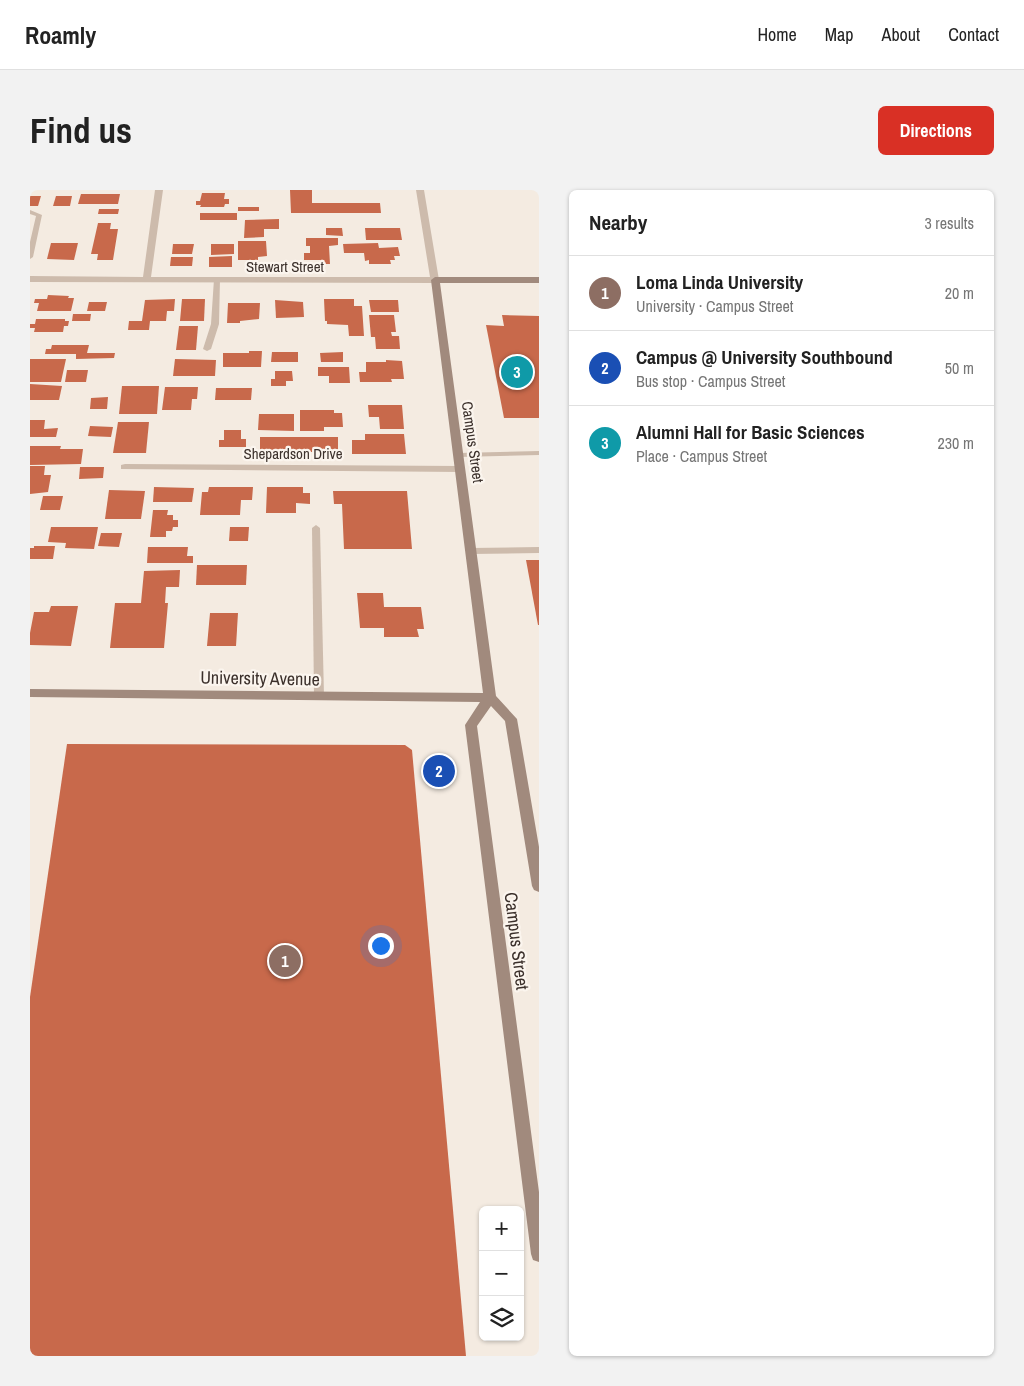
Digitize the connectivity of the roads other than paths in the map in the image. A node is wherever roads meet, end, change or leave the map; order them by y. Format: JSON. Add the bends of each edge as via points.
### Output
{"nodes":[{"id":1,"x":159,"y":190,"type":"edge"},
{"id":2,"x":420,"y":190,"type":"edge"},
{"id":3,"x":30,"y":212,"type":"edge"},
{"id":4,"x":30,"y":257,"type":"edge"},
{"id":5,"x":30,"y":279,"type":"edge"},
{"id":6,"x":147,"y":279,"type":"junction"},
{"id":7,"x":217,"y":279,"type":"junction"},
{"id":8,"x":435,"y":280,"type":"junction"},
{"id":9,"x":539,"y":280,"type":"edge"},
{"id":10,"x":206,"y":349,"type":"dead end"},
{"id":11,"x":539,"y":453,"type":"edge"},
{"id":12,"x":458,"y":455,"type":"junction"},
{"id":13,"x":125,"y":467,"type":"dead end"},
{"id":14,"x":460,"y":469,"type":"junction"},
{"id":15,"x":316,"y":528,"type":"dead end"},
{"id":16,"x":536,"y":550,"type":"edge"},
{"id":17,"x":471,"y":551,"type":"junction"},
{"id":18,"x":30,"y":693,"type":"edge"},
{"id":19,"x":319,"y":696,"type":"junction"},
{"id":20,"x":490,"y":698,"type":"junction"},
{"id":21,"x":539,"y":886,"type":"edge"},
{"id":22,"x":539,"y":1254,"type":"edge"}],
"edges":[{"from":1,"to":6,"type":"street"},
{"from":2,"to":8,"type":"street","name":"Campus Street"},
{"from":3,"to":4,"type":"lane","via":[[39,215]]},
{"from":5,"to":6,"type":"street","name":"Stewart Street"},
{"from":6,"to":7,"type":"street","name":"Stewart Street"},
{"from":7,"to":8,"type":"street","name":"Stewart Street"},
{"from":7,"to":10,"type":"lane","via":[[214,324]]},
{"from":8,"to":9,"type":"street","name":"Stewart Street"},
{"from":8,"to":12,"type":"street","name":"Campus Street"},
{"from":11,"to":12,"type":"lane"},
{"from":12,"to":14,"type":"street","name":"Campus Street"},
{"from":13,"to":14,"type":"street","name":"Shepardson Drive"},
{"from":14,"to":17,"type":"street","name":"Campus Street"},
{"from":15,"to":19,"type":"lane"},
{"from":16,"to":17,"type":"lane"},
{"from":17,"to":20,"type":"street","name":"Campus Street"},
{"from":18,"to":19,"type":"street","name":"University Avenue"},
{"from":19,"to":20,"type":"street","name":"University Avenue"},
{"from":20,"to":21,"type":"street","name":"Campus Street","via":[[511,718]]},
{"from":20,"to":22,"type":"street","name":"Campus Street","via":[[471,725]]}]}
